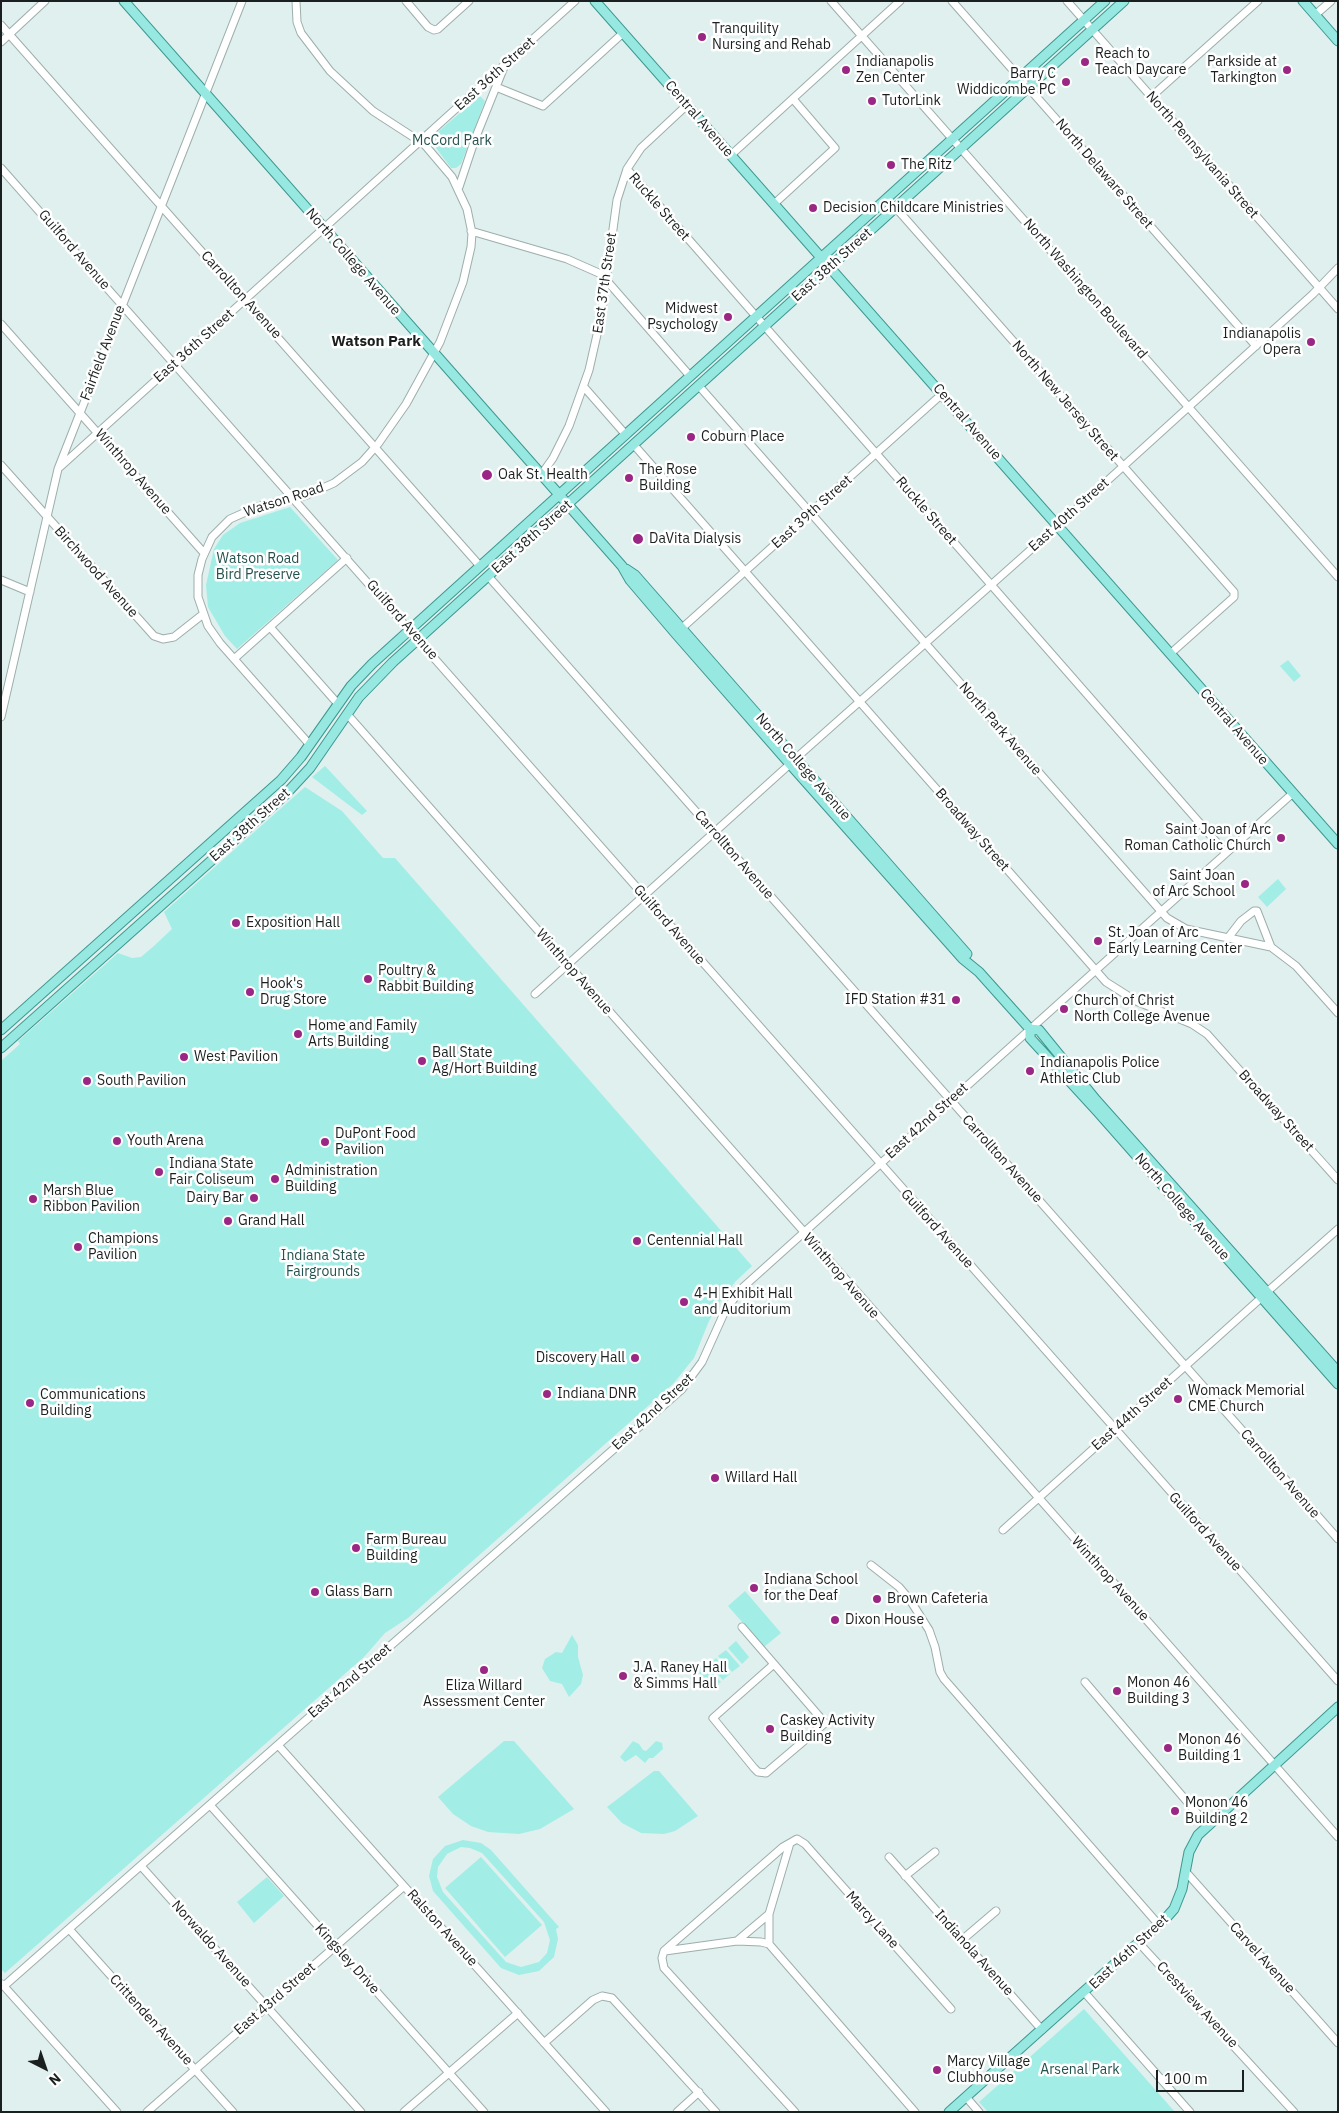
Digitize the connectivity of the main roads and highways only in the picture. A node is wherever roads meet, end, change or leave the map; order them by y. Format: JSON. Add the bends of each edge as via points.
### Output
{"nodes":[{"id":1,"x":124,"y":1,"type":"edge"},
{"id":2,"x":594,"y":1,"type":"edge"},
{"id":3,"x":1105,"y":1,"type":"edge"},
{"id":4,"x":1124,"y":1,"type":"edge"},
{"id":5,"x":1303,"y":1,"type":"edge"},
{"id":6,"x":1338,"y":41,"type":"edge"},
{"id":7,"x":822,"y":258,"type":"junction"},
{"id":8,"x":830,"y":267,"type":"junction"},
{"id":9,"x":559,"y":495,"type":"junction"},
{"id":10,"x":568,"y":505,"type":"junction"},
{"id":11,"x":622,"y":566,"type":"junction"},
{"id":12,"x":793,"y":761,"type":"junction"},
{"id":13,"x":1338,"y":844,"type":"edge"},
{"id":14,"x":1,"y":1030,"type":"edge"},
{"id":15,"x":2,"y":1046,"type":"edge"},
{"id":16,"x":1264,"y":1295,"type":"junction"},
{"id":17,"x":1338,"y":1372,"type":"edge"},
{"id":18,"x":1338,"y":1384,"type":"edge"},
{"id":19,"x":1338,"y":1707,"type":"edge"},
{"id":20,"x":949,"y":2112,"type":"edge"}],
"edges":[{"from":1,"to":9,"type":"main road","name":"North College Avenue"},
{"from":2,"to":7,"type":"main road","name":"Central Avenue"},
{"from":3,"to":7,"type":"main road","name":"East 38th Street"},
{"from":4,"to":8,"type":"main road","name":"East 38th Street"},
{"from":5,"to":6,"type":"main road"},
{"from":7,"to":8,"type":"main road","name":"Central Avenue"},
{"from":7,"to":9,"type":"main road","name":"East 38th Street"},
{"from":8,"to":10,"type":"main road","name":"East 38th Street"},
{"from":8,"to":13,"type":"main road","name":"Central Avenue"},
{"from":9,"to":10,"type":"main road","name":"North College Avenue"},
{"from":9,"to":14,"type":"main road","name":"East 38th Street","via":[[364,672],[274,787]]},
{"from":10,"to":11,"type":"main road","name":"North College Avenue"},
{"from":10,"to":15,"type":"main road","name":"East 38th Street","via":[[375,680],[310,768],[285,795]]},
{"from":11,"to":12,"type":"main road","name":"North College Avenue","via":[[676,634]]},
{"from":11,"to":12,"type":"main road","name":"North College Avenue","via":[[635,575]]},
{"from":12,"to":16,"type":"main road","name":"North College Avenue","via":[[963,959],[979,972],[1030,1029],[1038,1030]]},
{"from":16,"to":17,"type":"main road","name":"North College Avenue"},
{"from":16,"to":18,"type":"main road","name":"North College Avenue"},
{"from":19,"to":20,"type":"main road","name":"East 46th Street","via":[[1206,1824],[1193,1842],[1174,1909],[1085,1993]]}]}
